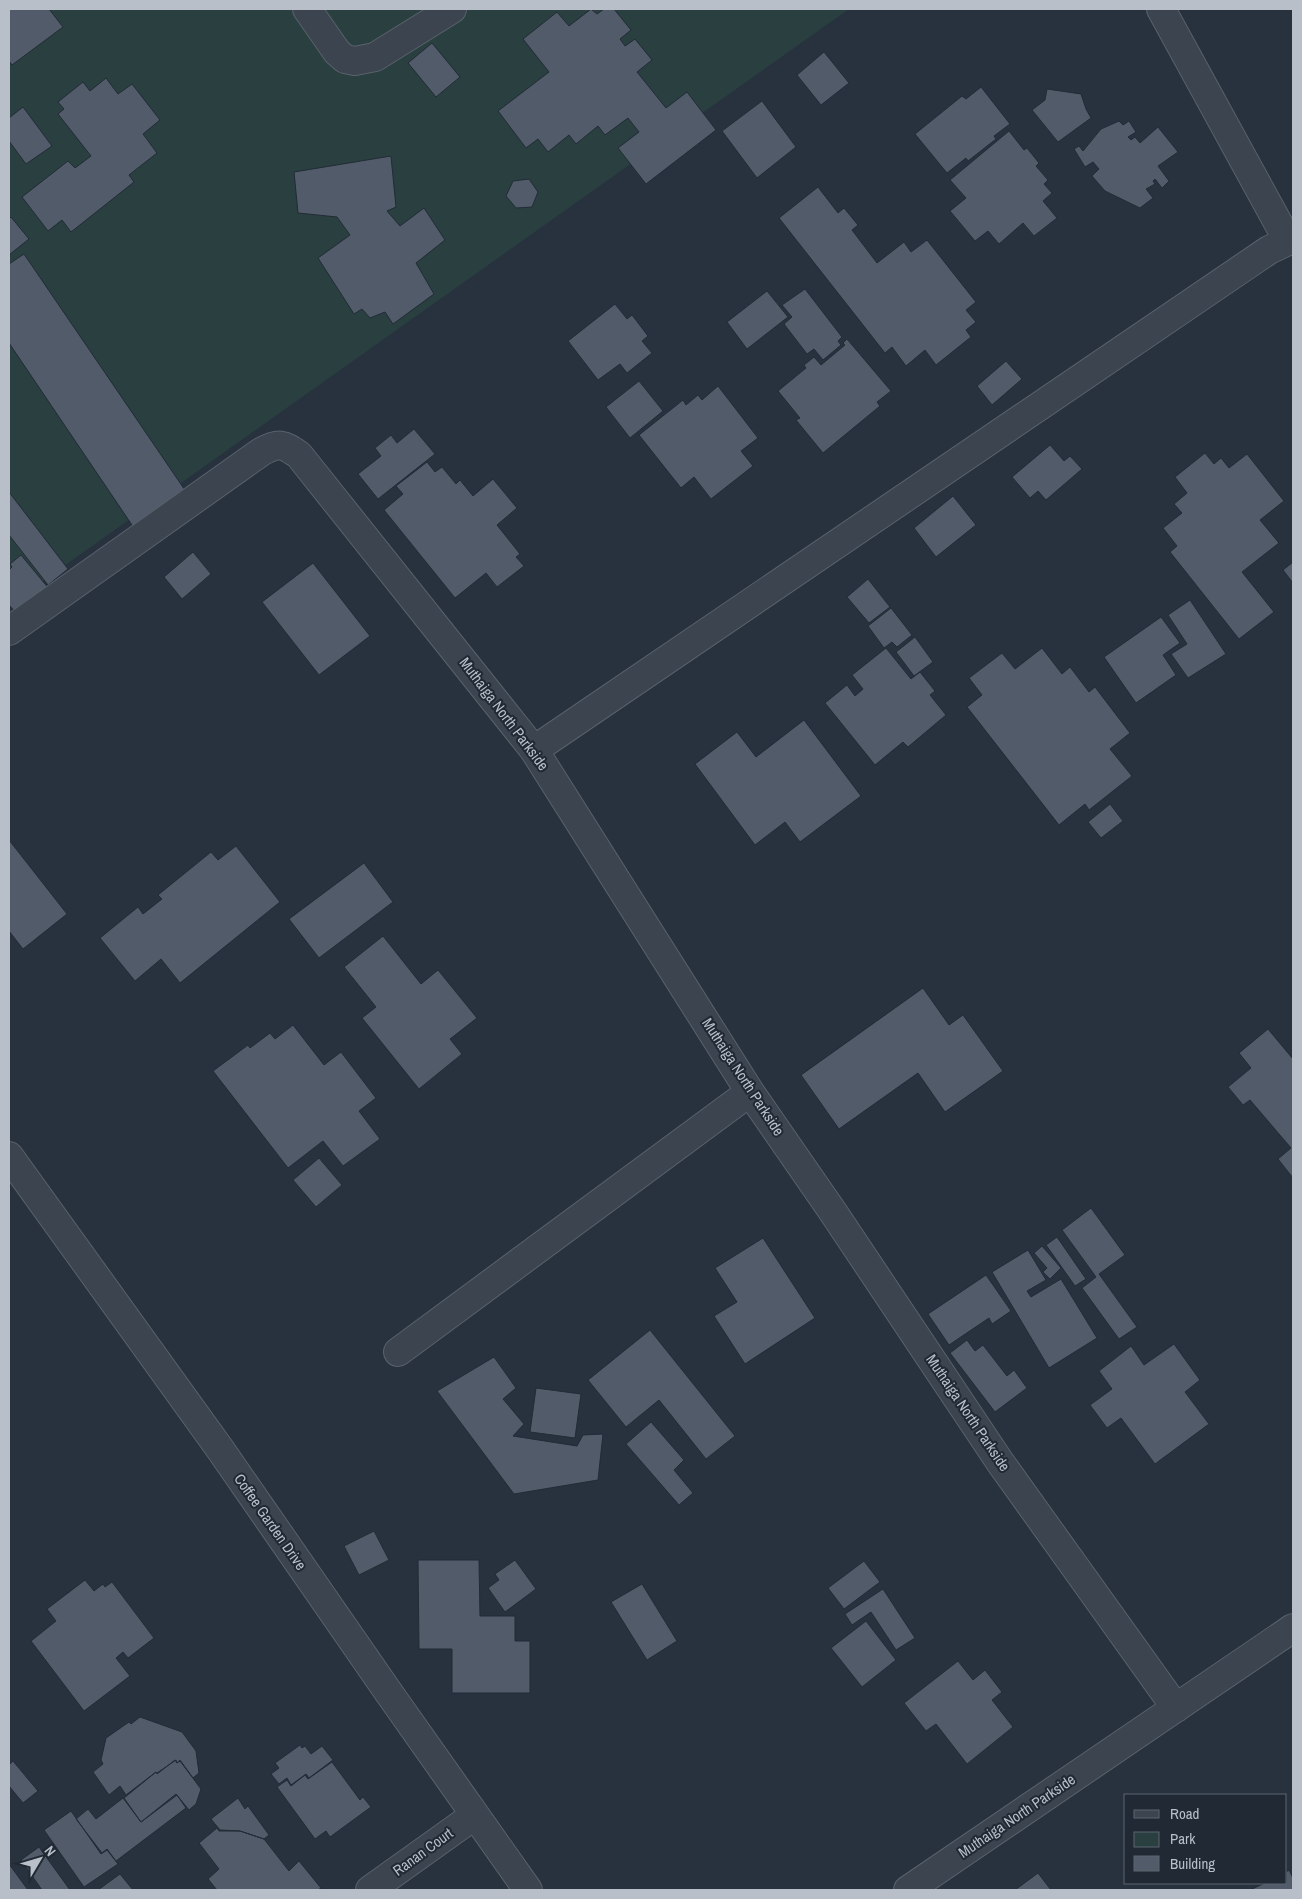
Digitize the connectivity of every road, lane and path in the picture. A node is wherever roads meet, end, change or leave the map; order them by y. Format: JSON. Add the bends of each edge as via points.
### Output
{"nodes":[{"id":1,"x":307,"y":9,"type":"edge"},
{"id":2,"x":452,"y":9,"type":"edge"},
{"id":3,"x":1161,"y":9,"type":"edge"},
{"id":4,"x":1290,"y":241,"type":"edge"},
{"id":5,"x":9,"y":631,"type":"edge"},
{"id":6,"x":534,"y":750,"type":"junction"},
{"id":7,"x":750,"y":1092,"type":"junction"},
{"id":8,"x":9,"y":1156,"type":"edge"},
{"id":9,"x":398,"y":1352,"type":"dead end"},
{"id":10,"x":1293,"y":1628,"type":"edge"},
{"id":11,"x":1176,"y":1708,"type":"junction"},
{"id":12,"x":475,"y":1815,"type":"junction"},
{"id":13,"x":370,"y":1890,"type":"edge"},
{"id":14,"x":528,"y":1890,"type":"edge"},
{"id":15,"x":908,"y":1890,"type":"edge"}],
"edges":[{"from":1,"to":2,"type":"street","via":[[337,52],[345,59],[355,61],[376,57]]},
{"from":3,"to":4,"type":"street"},
{"from":4,"to":6,"type":"street","via":[[1269,250]]},
{"from":5,"to":6,"type":"street","name":"Muthaiga North Parkside","via":[[261,452],[285,445],[299,455]]},
{"from":6,"to":7,"type":"street","name":"Muthaiga North Parkside"},
{"from":7,"to":9,"type":"street"},
{"from":7,"to":11,"type":"street","name":"Muthaiga North Parkside","via":[[1000,1462]]},
{"from":8,"to":12,"type":"street","name":"Coffee Garden Drive","via":[[220,1449]]},
{"from":10,"to":11,"type":"street","name":"Muthaiga North Parkside"},
{"from":11,"to":15,"type":"street","name":"Muthaiga North Parkside"},
{"from":12,"to":13,"type":"street","name":"Ranan Court"},
{"from":12,"to":14,"type":"street","name":"Coffee Garden Drive"}]}
